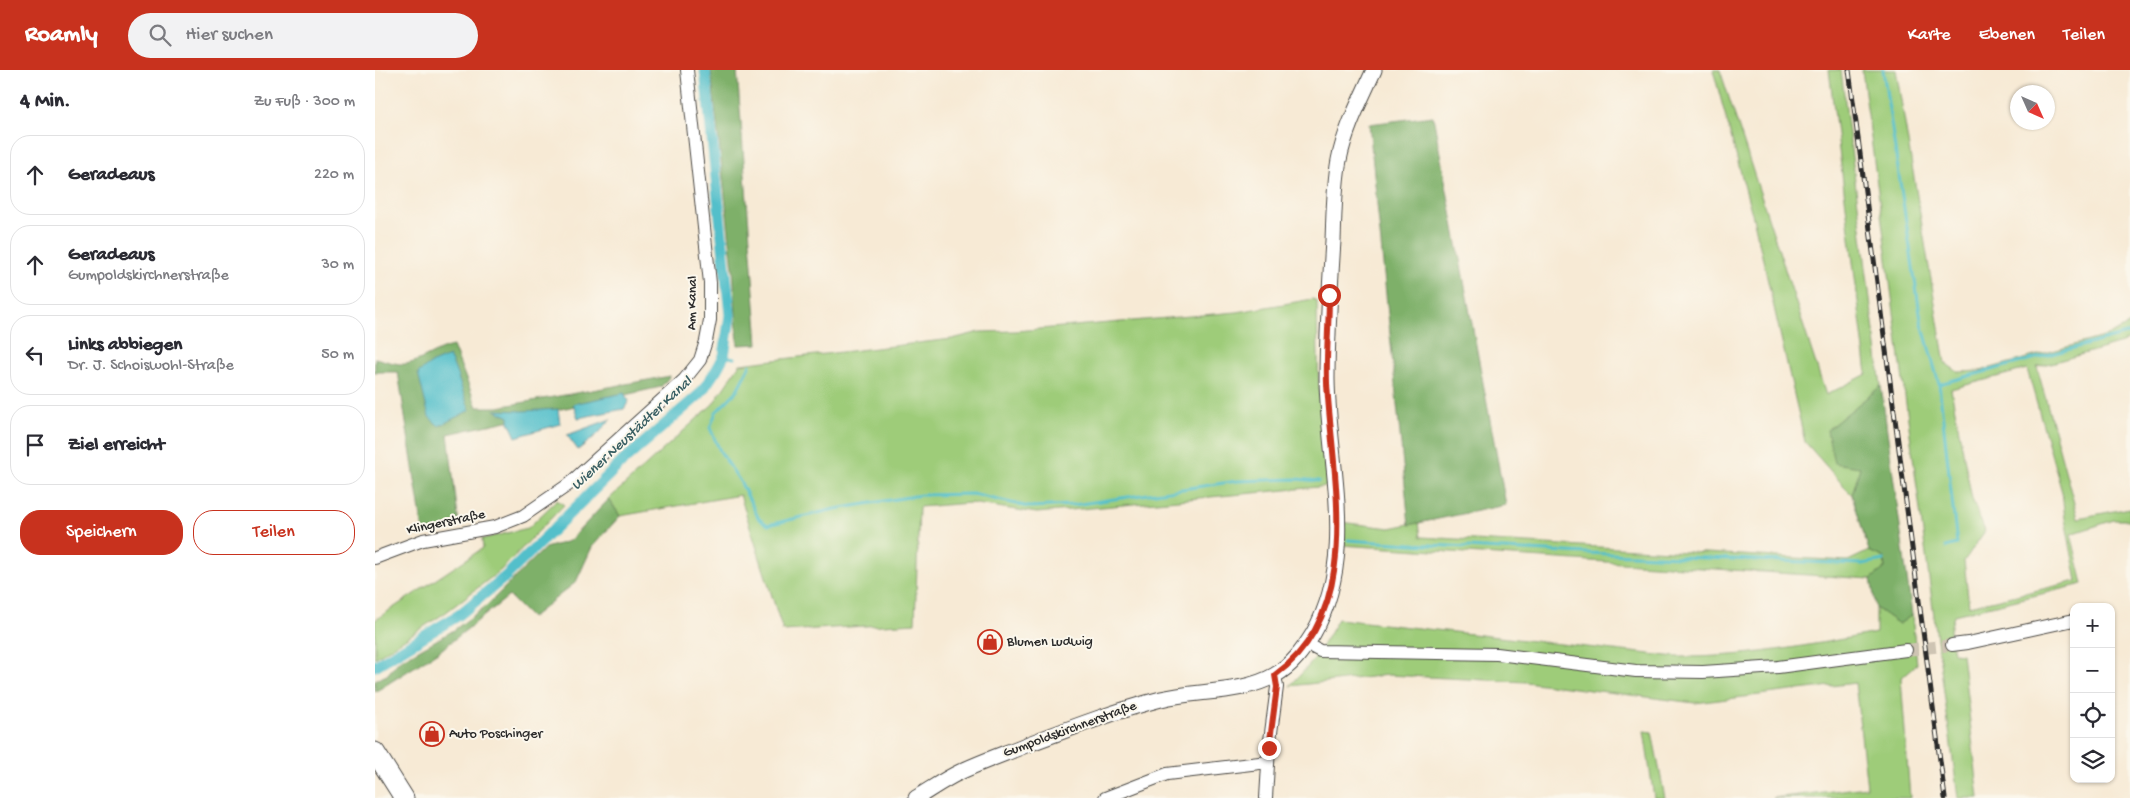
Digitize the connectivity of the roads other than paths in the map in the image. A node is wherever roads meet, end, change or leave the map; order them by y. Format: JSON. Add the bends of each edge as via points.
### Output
{"nodes":[{"id":1,"x":687,"y":70,"type":"edge"},
{"id":2,"x":1374,"y":70,"type":"edge"},
{"id":3,"x":523,"y":516,"type":"joint"},
{"id":4,"x":375,"y":558,"type":"edge"},
{"id":5,"x":2070,"y":621,"type":"edge"},
{"id":6,"x":1307,"y":644,"type":"junction"},
{"id":7,"x":1952,"y":644,"type":"tunnel mouth"},
{"id":8,"x":1906,"y":650,"type":"tunnel mouth"},
{"id":9,"x":1275,"y":675,"type":"junction"},
{"id":10,"x":375,"y":752,"type":"edge"},
{"id":11,"x":1269,"y":762,"type":"junction"},
{"id":12,"x":404,"y":798,"type":"edge"},
{"id":13,"x":916,"y":798,"type":"edge"},
{"id":14,"x":1105,"y":798,"type":"edge"},
{"id":15,"x":1266,"y":798,"type":"edge"}],
"edges":[{"from":1,"to":3,"type":"street","name":"Am Kanal","via":[[710,283],[710,320],[700,360],[684,380],[568,485]]},
{"from":2,"to":6,"type":"street","name":"Gumpoldskirchnerstraße","via":[[1354,114],[1339,160],[1329,295],[1327,380],[1337,500],[1337,553],[1332,589]]},
{"from":3,"to":4,"type":"street","name":"Klingerstraße","via":[[495,527],[423,540]]},
{"from":5,"to":7,"type":"street"},
{"from":6,"to":8,"type":"street","via":[[1320,651],[1497,654],[1636,671],[1703,672]]},
{"from":6,"to":9,"type":"street","name":"Gumpoldskirchnerstraße","via":[[1297,658]]},
{"from":9,"to":11,"type":"street","via":[[1277,687]]},
{"from":9,"to":13,"type":"street","name":"Gumpoldskirchnerstraße","via":[[1245,686],[1124,708],[960,772]]},
{"from":10,"to":12,"type":"main road"},
{"from":11,"to":14,"type":"street","via":[[1167,774]]},
{"from":11,"to":15,"type":"street"}]}
